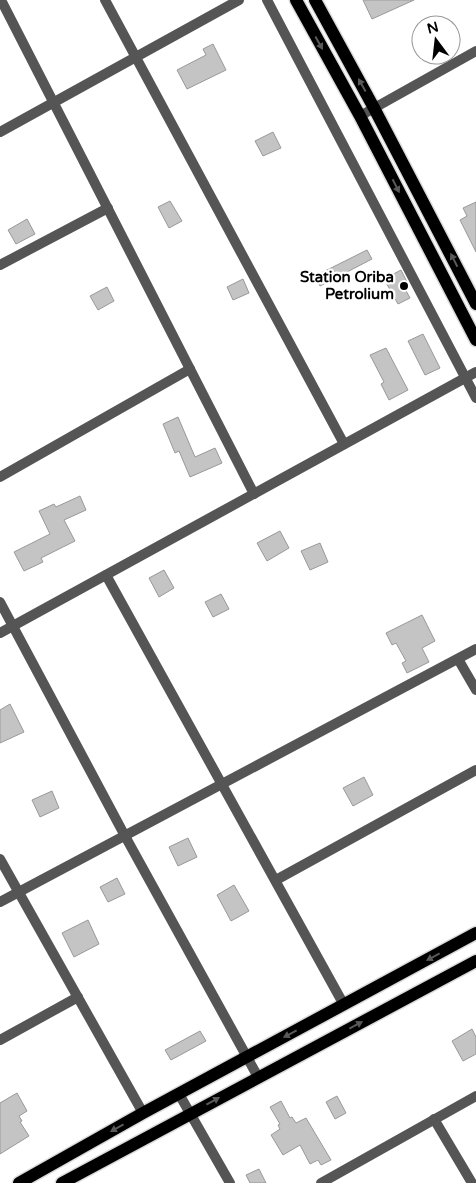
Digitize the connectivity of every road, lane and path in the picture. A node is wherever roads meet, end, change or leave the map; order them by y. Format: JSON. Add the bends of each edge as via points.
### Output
{"nodes":[{"id":1,"x":1,"y":0,"type":"edge"},
{"id":2,"x":105,"y":0,"type":"edge"},
{"id":3,"x":239,"y":0,"type":"edge"},
{"id":4,"x":266,"y":0,"type":"edge"},
{"id":5,"x":296,"y":0,"type":"edge"},
{"id":6,"x":315,"y":0,"type":"edge"},
{"id":7,"x":476,"y":51,"type":"edge"},
{"id":8,"x":135,"y":57,"type":"junction"},
{"id":9,"x":54,"y":103,"type":"junction"},
{"id":10,"x":374,"y":108,"type":"junction"},
{"id":11,"x":360,"y":116,"type":"junction"},
{"id":12,"x":0,"y":132,"type":"edge"},
{"id":13,"x":108,"y":208,"type":"junction"},
{"id":14,"x":0,"y":265,"type":"edge"},
{"id":15,"x":476,"y":304,"type":"edge"},
{"id":16,"x":476,"y":340,"type":"edge"},
{"id":17,"x":190,"y":368,"type":"junction"},
{"id":18,"x":476,"y":372,"type":"edge"},
{"id":19,"x":465,"y":378,"type":"junction"},
{"id":20,"x":476,"y":398,"type":"edge"},
{"id":21,"x":344,"y":444,"type":"junction"},
{"id":22,"x":0,"y":477,"type":"edge"},
{"id":23,"x":254,"y":494,"type":"junction"},
{"id":24,"x":106,"y":575,"type":"junction"},
{"id":25,"x":0,"y":602,"type":"edge"},
{"id":26,"x":13,"y":626,"type":"junction"},
{"id":27,"x":0,"y":633,"type":"edge"},
{"id":28,"x":476,"y":649,"type":"edge"},
{"id":29,"x":458,"y":659,"type":"junction"},
{"id":30,"x":476,"y":690,"type":"edge"},
{"id":31,"x":476,"y":770,"type":"edge"},
{"id":32,"x":222,"y":784,"type":"junction"},
{"id":33,"x":125,"y":836,"type":"junction"},
{"id":34,"x":0,"y":858,"type":"edge"},
{"id":35,"x":276,"y":880,"type":"junction"},
{"id":36,"x":19,"y":892,"type":"junction"},
{"id":37,"x":0,"y":902,"type":"edge"},
{"id":38,"x":476,"y":934,"type":"edge"},
{"id":39,"x":476,"y":961,"type":"edge"},
{"id":40,"x":78,"y":997,"type":"junction"},
{"id":41,"x":344,"y":1005,"type":"junction"},
{"id":42,"x":0,"y":1040,"type":"edge"},
{"id":43,"x":248,"y":1057,"type":"junction"},
{"id":44,"x":258,"y":1077,"type":"junction"},
{"id":45,"x":179,"y":1094,"type":"junction"},
{"id":46,"x":476,"y":1096,"type":"edge"},
{"id":47,"x":143,"y":1113,"type":"junction"},
{"id":48,"x":190,"y":1114,"type":"junction"},
{"id":49,"x":434,"y":1119,"type":"junction"},
{"id":50,"x":19,"y":1183,"type":"edge"},
{"id":51,"x":62,"y":1183,"type":"edge"},
{"id":52,"x":230,"y":1183,"type":"edge"},
{"id":53,"x":321,"y":1183,"type":"edge"},
{"id":54,"x":472,"y":1183,"type":"edge"}],
"edges":[{"from":1,"to":9,"type":"street"},
{"from":2,"to":8,"type":"street"},
{"from":3,"to":8,"type":"street"},
{"from":4,"to":19,"type":"street"},
{"from":5,"to":11,"type":"main road","one_way":true},
{"from":10,"to":6,"type":"main road","one_way":true},
{"from":7,"to":10,"type":"street"},
{"from":8,"to":9,"type":"street"},
{"from":8,"to":21,"type":"street"},
{"from":9,"to":12,"type":"street"},
{"from":9,"to":13,"type":"street"},
{"from":10,"to":11,"type":"street"},
{"from":15,"to":10,"type":"main road","one_way":true},
{"from":11,"to":16,"type":"main road","one_way":true},
{"from":13,"to":14,"type":"street"},
{"from":13,"to":17,"type":"street"},
{"from":17,"to":22,"type":"street"},
{"from":17,"to":23,"type":"street"},
{"from":18,"to":19,"type":"street"},
{"from":19,"to":20,"type":"street"},
{"from":19,"to":21,"type":"street"},
{"from":21,"to":23,"type":"street"},
{"from":23,"to":24,"type":"street"},
{"from":24,"to":26,"type":"street"},
{"from":24,"to":32,"type":"street"},
{"from":25,"to":26,"type":"street"},
{"from":26,"to":27,"type":"street"},
{"from":26,"to":33,"type":"street"},
{"from":28,"to":29,"type":"street"},
{"from":29,"to":30,"type":"street"},
{"from":29,"to":32,"type":"street"},
{"from":31,"to":35,"type":"street"},
{"from":32,"to":33,"type":"street"},
{"from":32,"to":35,"type":"street"},
{"from":33,"to":36,"type":"street"},
{"from":33,"to":43,"type":"street"},
{"from":34,"to":36,"type":"street"},
{"from":35,"to":41,"type":"street"},
{"from":36,"to":37,"type":"street"},
{"from":36,"to":40,"type":"street"},
{"from":38,"to":41,"type":"main road","one_way":true},
{"from":44,"to":39,"type":"main road","one_way":true},
{"from":40,"to":42,"type":"street"},
{"from":40,"to":47,"type":"street"},
{"from":41,"to":43,"type":"main road","one_way":true},
{"from":43,"to":44,"type":"street"},
{"from":43,"to":45,"type":"main road"},
{"from":48,"to":44,"type":"main road","one_way":true},
{"from":45,"to":47,"type":"main road"},
{"from":45,"to":48,"type":"street"},
{"from":46,"to":49,"type":"street"},
{"from":47,"to":50,"type":"main road","one_way":true},
{"from":48,"to":51,"type":"main road"},
{"from":48,"to":52,"type":"street"},
{"from":49,"to":53,"type":"street"},
{"from":49,"to":54,"type":"street"}]}
